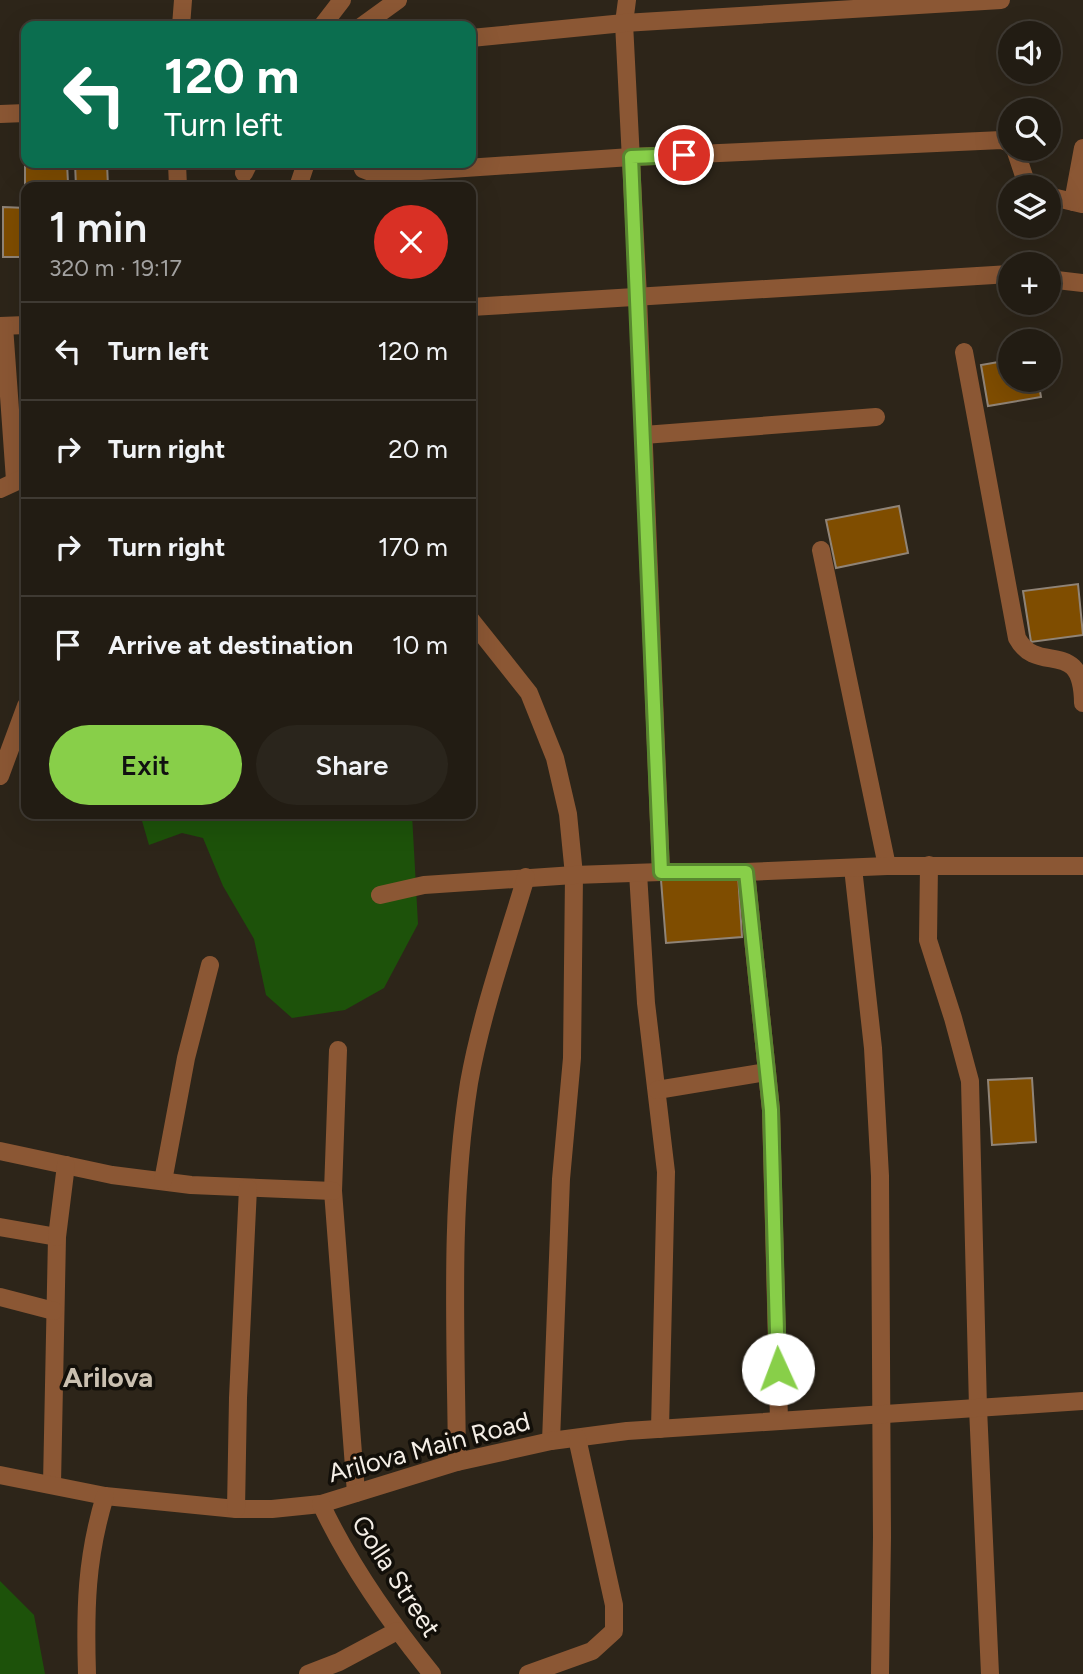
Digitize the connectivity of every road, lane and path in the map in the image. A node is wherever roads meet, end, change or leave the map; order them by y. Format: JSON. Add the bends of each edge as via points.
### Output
{"nodes":[{"id":1,"x":183,"y":0,"type":"edge"},
{"id":2,"x":342,"y":0,"type":"edge"},
{"id":3,"x":398,"y":0,"type":"edge"},
{"id":4,"x":627,"y":0,"type":"edge"},
{"id":5,"x":1001,"y":0,"type":"edge"},
{"id":6,"x":181,"y":21,"type":"edge"},
{"id":7,"x":326,"y":21,"type":"edge"},
{"id":8,"x":369,"y":21,"type":"edge"},
{"id":9,"x":624,"y":23,"type":"junction"},
{"id":10,"x":476,"y":38,"type":"edge"},
{"id":11,"x":21,"y":113,"type":"edge"},
{"id":12,"x":0,"y":114,"type":"edge"},
{"id":13,"x":998,"y":140,"type":"edge"},
{"id":14,"x":1083,"y":148,"type":"edge"},
{"id":15,"x":631,"y":157,"type":"junction"},
{"id":16,"x":476,"y":167,"type":"edge"},
{"id":17,"x":363,"y":168,"type":"edge"},
{"id":18,"x":466,"y":168,"type":"edge"},
{"id":19,"x":1078,"y":203,"type":"edge"},
{"id":20,"x":998,"y":275,"type":"edge"},
{"id":21,"x":1061,"y":280,"type":"edge"},
{"id":22,"x":1083,"y":283,"type":"edge"},
{"id":23,"x":638,"y":297,"type":"junction"},
{"id":24,"x":476,"y":307,"type":"edge"},
{"id":25,"x":21,"y":325,"type":"edge"},
{"id":26,"x":2,"y":326,"type":"edge"},
{"id":27,"x":964,"y":352,"type":"dead end"},
{"id":28,"x":876,"y":417,"type":"dead end"},
{"id":29,"x":643,"y":435,"type":"junction"},
{"id":30,"x":14,"y":482,"type":"edge"},
{"id":31,"x":821,"y":550,"type":"dead end"},
{"id":32,"x":476,"y":626,"type":"edge"},
{"id":33,"x":1079,"y":666,"type":"edge"},
{"id":34,"x":1083,"y":703,"type":"edge"},
{"id":35,"x":21,"y":719,"type":"edge"},
{"id":36,"x":0,"y":776,"type":"edge"},
{"id":37,"x":929,"y":865,"type":"junction"},
{"id":38,"x":887,"y":866,"type":"junction"},
{"id":39,"x":1083,"y":866,"type":"edge"},
{"id":40,"x":853,"y":868,"type":"junction"},
{"id":41,"x":661,"y":872,"type":"junction"},
{"id":42,"x":746,"y":872,"type":"junction"},
{"id":43,"x":638,"y":873,"type":"junction"},
{"id":44,"x":574,"y":875,"type":"junction"},
{"id":45,"x":526,"y":877,"type":"junction"},
{"id":46,"x":380,"y":895,"type":"dead end"},
{"id":47,"x":210,"y":965,"type":"dead end"},
{"id":48,"x":338,"y":1050,"type":"dead end"},
{"id":49,"x":767,"y":1072,"type":"junction"},
{"id":50,"x":657,"y":1090,"type":"junction"},
{"id":51,"x":0,"y":1151,"type":"edge"},
{"id":52,"x":66,"y":1165,"type":"junction"},
{"id":53,"x":163,"y":1181,"type":"junction"},
{"id":54,"x":248,"y":1188,"type":"junction"},
{"id":55,"x":333,"y":1191,"type":"junction"},
{"id":56,"x":0,"y":1227,"type":"edge"},
{"id":57,"x":57,"y":1237,"type":"junction"},
{"id":58,"x":0,"y":1297,"type":"edge"},
{"id":59,"x":54,"y":1311,"type":"junction"},
{"id":60,"x":1083,"y":1401,"type":"edge"},
{"id":61,"x":978,"y":1408,"type":"junction"},
{"id":62,"x":882,"y":1415,"type":"junction"},
{"id":63,"x":779,"y":1421,"type":"junction"},
{"id":64,"x":660,"y":1429,"type":"junction"},
{"id":65,"x":577,"y":1438,"type":"junction"},
{"id":66,"x":551,"y":1441,"type":"junction"},
{"id":67,"x":457,"y":1462,"type":"junction"},
{"id":68,"x":0,"y":1475,"type":"edge"},
{"id":69,"x":52,"y":1484,"type":"junction"},
{"id":70,"x":356,"y":1493,"type":"junction"},
{"id":71,"x":105,"y":1496,"type":"junction"},
{"id":72,"x":321,"y":1504,"type":"junction"},
{"id":73,"x":236,"y":1509,"type":"junction"},
{"id":74,"x":397,"y":1631,"type":"junction"},
{"id":75,"x":87,"y":1674,"type":"edge"},
{"id":76,"x":307,"y":1674,"type":"edge"},
{"id":77,"x":432,"y":1674,"type":"edge"},
{"id":78,"x":528,"y":1674,"type":"edge"},
{"id":79,"x":880,"y":1674,"type":"edge"},
{"id":80,"x":990,"y":1674,"type":"edge"}],
"edges":[{"from":1,"to":6,"type":"street"},
{"from":2,"to":7,"type":"street"},
{"from":3,"to":8,"type":"street"},
{"from":4,"to":9,"type":"street"},
{"from":5,"to":9,"type":"street"},
{"from":9,"to":10,"type":"street"},
{"from":9,"to":15,"type":"street"},
{"from":11,"to":12,"type":"street"},
{"from":13,"to":15,"type":"street"},
{"from":14,"to":19,"type":"street"},
{"from":15,"to":16,"type":"street"},
{"from":15,"to":23,"type":"street"},
{"from":17,"to":18,"type":"street","via":[[376,174]]},
{"from":20,"to":23,"type":"street"},
{"from":21,"to":22,"type":"street"},
{"from":23,"to":24,"type":"street"},
{"from":23,"to":29,"type":"street"},
{"from":25,"to":26,"type":"street"},
{"from":26,"to":30,"type":"street"},
{"from":27,"to":33,"type":"street","via":[[1017,638],[1023,649],[1036,656]]},
{"from":28,"to":29,"type":"street"},
{"from":29,"to":41,"type":"street"},
{"from":31,"to":38,"type":"street"},
{"from":32,"to":44,"type":"street","via":[[529,693],[555,758],[568,814]]},
{"from":33,"to":34,"type":"street"},
{"from":35,"to":36,"type":"street"},
{"from":37,"to":38,"type":"street"},
{"from":37,"to":39,"type":"street"},
{"from":37,"to":61,"type":"street","via":[[928,940],[970,1081]]},
{"from":38,"to":40,"type":"street"},
{"from":40,"to":42,"type":"street"},
{"from":40,"to":62,"type":"street","via":[[873,1048],[880,1176]]},
{"from":41,"to":42,"type":"street"},
{"from":41,"to":43,"type":"street"},
{"from":42,"to":49,"type":"street"},
{"from":43,"to":44,"type":"street"},
{"from":43,"to":50,"type":"street"},
{"from":44,"to":45,"type":"street"},
{"from":44,"to":66,"type":"street","via":[[572,1058],[561,1179]]},
{"from":45,"to":46,"type":"street","via":[[424,885]]},
{"from":45,"to":67,"type":"street","via":[[473,1068],[461,1142],[456,1228]]},
{"from":47,"to":53,"type":"street","via":[[186,1058]]},
{"from":48,"to":55,"type":"street"},
{"from":49,"to":50,"type":"street"},
{"from":49,"to":63,"type":"street"},
{"from":50,"to":64,"type":"street","via":[[666,1172]]},
{"from":51,"to":52,"type":"street"},
{"from":52,"to":53,"type":"street"},
{"from":52,"to":57,"type":"street"},
{"from":53,"to":54,"type":"street"},
{"from":54,"to":55,"type":"street"},
{"from":54,"to":73,"type":"street"},
{"from":55,"to":70,"type":"street"},
{"from":56,"to":57,"type":"street"},
{"from":57,"to":59,"type":"street"},
{"from":58,"to":59,"type":"street"},
{"from":59,"to":69,"type":"street"},
{"from":60,"to":61,"type":"street","name":"Arilova Main Road"},
{"from":61,"to":62,"type":"street","name":"Arilova Main Road"},
{"from":61,"to":80,"type":"street"},
{"from":62,"to":63,"type":"street","name":"Arilova Main Road"},
{"from":62,"to":79,"type":"street"},
{"from":63,"to":64,"type":"street","name":"Arilova Main Road"},
{"from":64,"to":65,"type":"street","name":"Arilova Main Road"},
{"from":65,"to":66,"type":"street","name":"Arilova Main Road"},
{"from":65,"to":78,"type":"street","via":[[614,1605],[614,1631],[592,1651]]},
{"from":66,"to":67,"type":"street","name":"Arilova Main Road"},
{"from":67,"to":70,"type":"street","name":"Arilova Main Road"},
{"from":68,"to":69,"type":"street","name":"Arilova Main Road"},
{"from":69,"to":71,"type":"street","name":"Arilova Main Road"},
{"from":70,"to":72,"type":"street","name":"Arilova Main Road"},
{"from":71,"to":73,"type":"street","name":"Arilova Main Road"},
{"from":71,"to":75,"type":"street","via":[[88,1575]]},
{"from":72,"to":73,"type":"street","name":"Arilova Main Road"},
{"from":72,"to":74,"type":"street","name":"Golla Street","via":[[339,1543]]},
{"from":74,"to":76,"type":"street"},
{"from":74,"to":77,"type":"street","name":"Golla Street"}]}
